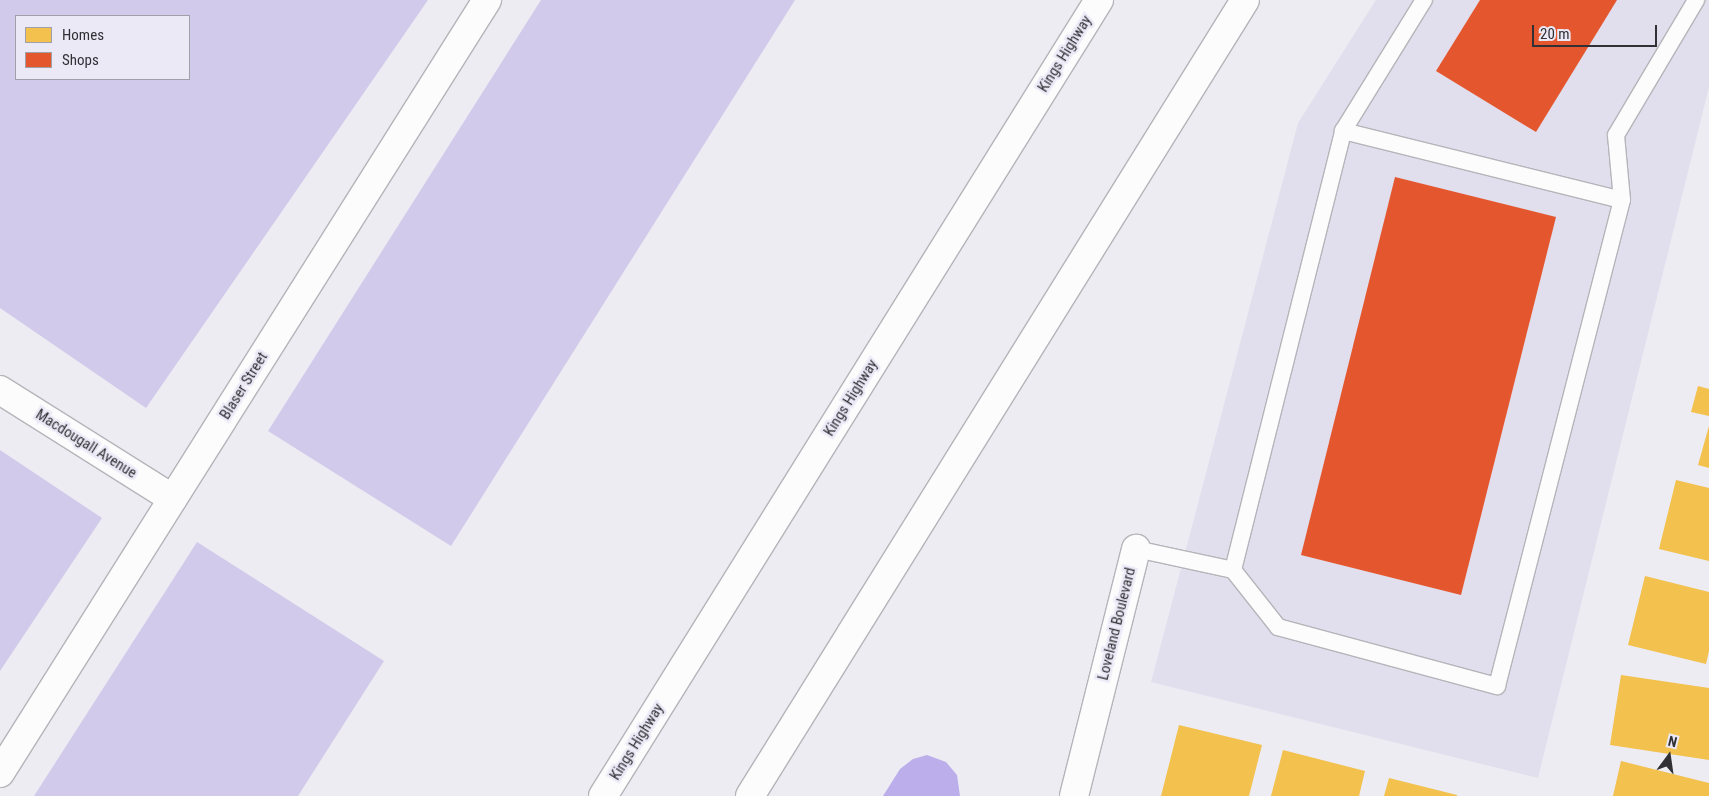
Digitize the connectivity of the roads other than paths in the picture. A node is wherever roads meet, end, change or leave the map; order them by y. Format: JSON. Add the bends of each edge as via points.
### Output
{"nodes":[{"id":1,"x":487,"y":0,"type":"edge"},
{"id":2,"x":1099,"y":0,"type":"edge"},
{"id":3,"x":1245,"y":0,"type":"edge"},
{"id":4,"x":1424,"y":0,"type":"edge"},
{"id":5,"x":1696,"y":0,"type":"edge"},
{"id":6,"x":1342,"y":131,"type":"junction"},
{"id":7,"x":1622,"y":200,"type":"junction"},
{"id":8,"x":0,"y":390,"type":"edge"},
{"id":9,"x":173,"y":499,"type":"junction"},
{"id":10,"x":1136,"y":549,"type":"joint"},
{"id":11,"x":1233,"y":570,"type":"junction"},
{"id":12,"x":0,"y":773,"type":"edge"},
{"id":13,"x":603,"y":796,"type":"edge"},
{"id":14,"x":750,"y":796,"type":"edge"},
{"id":15,"x":1074,"y":796,"type":"edge"}],
"edges":[{"from":1,"to":9,"type":"main road","name":"Blaser Street"},
{"from":2,"to":13,"type":"main road","name":"Kings Highway"},
{"from":3,"to":14,"type":"main road"},
{"from":4,"to":6,"type":"lane"},
{"from":5,"to":7,"type":"lane","via":[[1616,135]]},
{"from":6,"to":7,"type":"lane"},
{"from":6,"to":11,"type":"lane"},
{"from":7,"to":11,"type":"lane","via":[[1497,686],[1278,627]]},
{"from":8,"to":9,"type":"main road","name":"Macdougall Avenue"},
{"from":9,"to":12,"type":"main road","name":"Blaser Street"},
{"from":10,"to":11,"type":"lane","name":"Loveland Boulevard"},
{"from":10,"to":15,"type":"main road","name":"Loveland Boulevard"}]}
